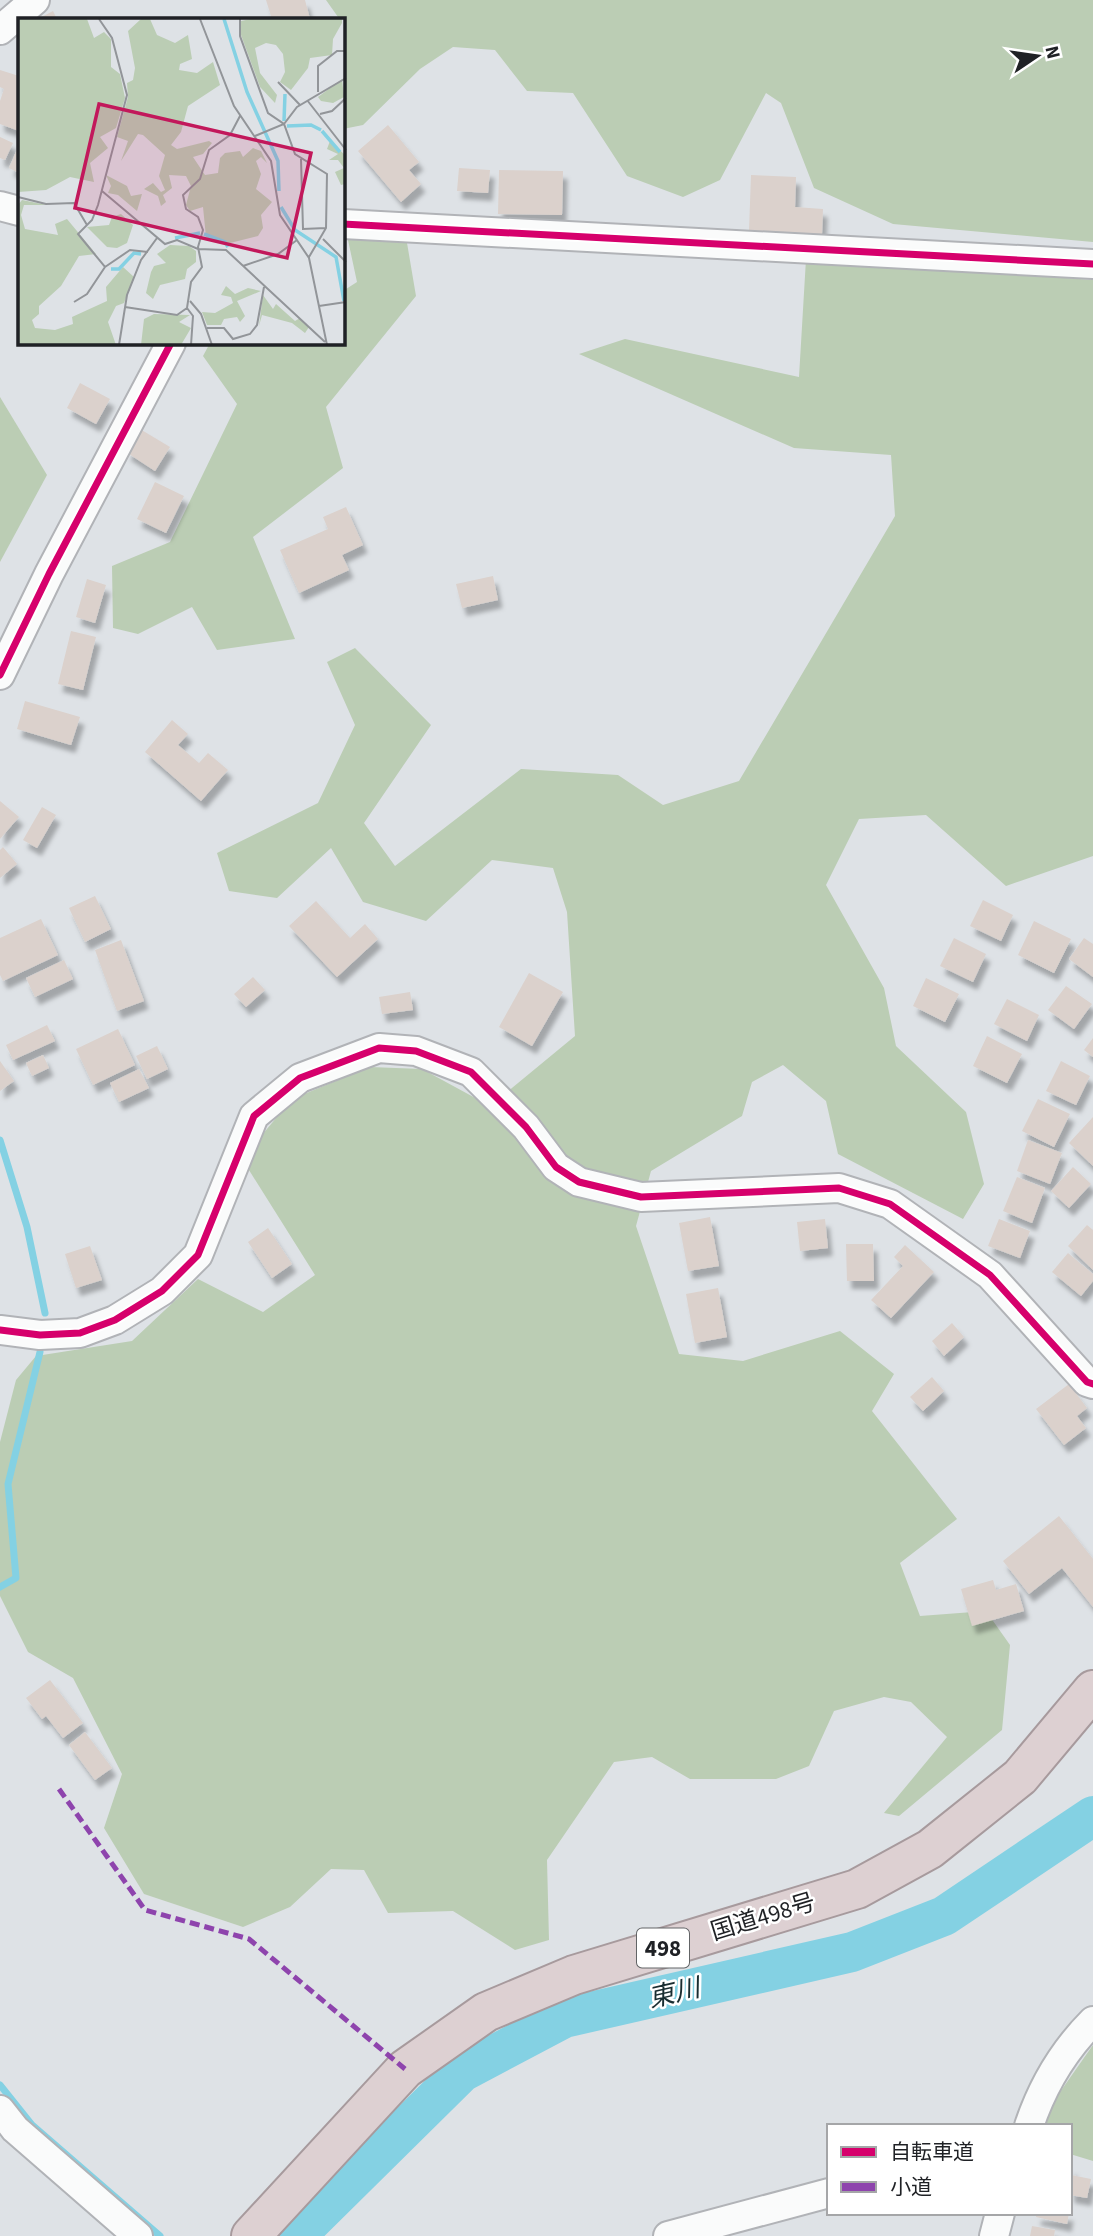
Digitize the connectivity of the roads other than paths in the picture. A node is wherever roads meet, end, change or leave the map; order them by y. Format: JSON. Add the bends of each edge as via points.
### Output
{"nodes":[{"id":1,"x":35,"y":0,"type":"edge"},
{"id":2,"x":0,"y":30,"type":"edge"},
{"id":3,"x":0,"y":206,"type":"edge"},
{"id":4,"x":18,"y":211,"type":"edge"},
{"id":5,"x":345,"y":224,"type":"edge"},
{"id":6,"x":1093,"y":264,"type":"edge"},
{"id":7,"x":170,"y":345,"type":"edge"},
{"id":8,"x":0,"y":675,"type":"edge"},
{"id":9,"x":0,"y":1330,"type":"edge"},
{"id":10,"x":1093,"y":1384,"type":"edge"},
{"id":11,"x":1093,"y":1690,"type":"edge"},
{"id":12,"x":1093,"y":2021,"type":"edge"},
{"id":13,"x":0,"y":2110,"type":"edge"},
{"id":14,"x":1029,"y":2124,"type":"edge"},
{"id":15,"x":827,"y":2194,"type":"edge"},
{"id":16,"x":999,"y":2215,"type":"edge"},
{"id":17,"x":138,"y":2236,"type":"edge"},
{"id":18,"x":251,"y":2236,"type":"edge"},
{"id":19,"x":668,"y":2236,"type":"edge"},
{"id":20,"x":994,"y":2236,"type":"edge"}],
"edges":[{"from":1,"to":2,"type":"street"},
{"from":3,"to":4,"type":"street"},
{"from":5,"to":6,"type":"street"},
{"from":7,"to":8,"type":"street"},
{"from":9,"to":10,"type":"street","via":[[40,1335],[80,1332],[115,1320],[162,1291],[198,1255],[254,1116],[300,1078],[379,1048],[416,1051],[471,1072],[526,1127],[556,1167],[579,1182],[641,1197],[839,1188],[890,1204],[990,1275]]},
{"from":11,"to":18,"type":"highway","name":"国道498号","number":"498","via":[[1020,1777],[930,1849],[857,1889],[574,1975],[486,2012],[405,2069]]},
{"from":12,"to":14,"type":"street","via":[[1051,2076]]},
{"from":13,"to":17,"type":"street","via":[[15,2129]]},
{"from":15,"to":19,"type":"street"},
{"from":16,"to":20,"type":"street"}]}
